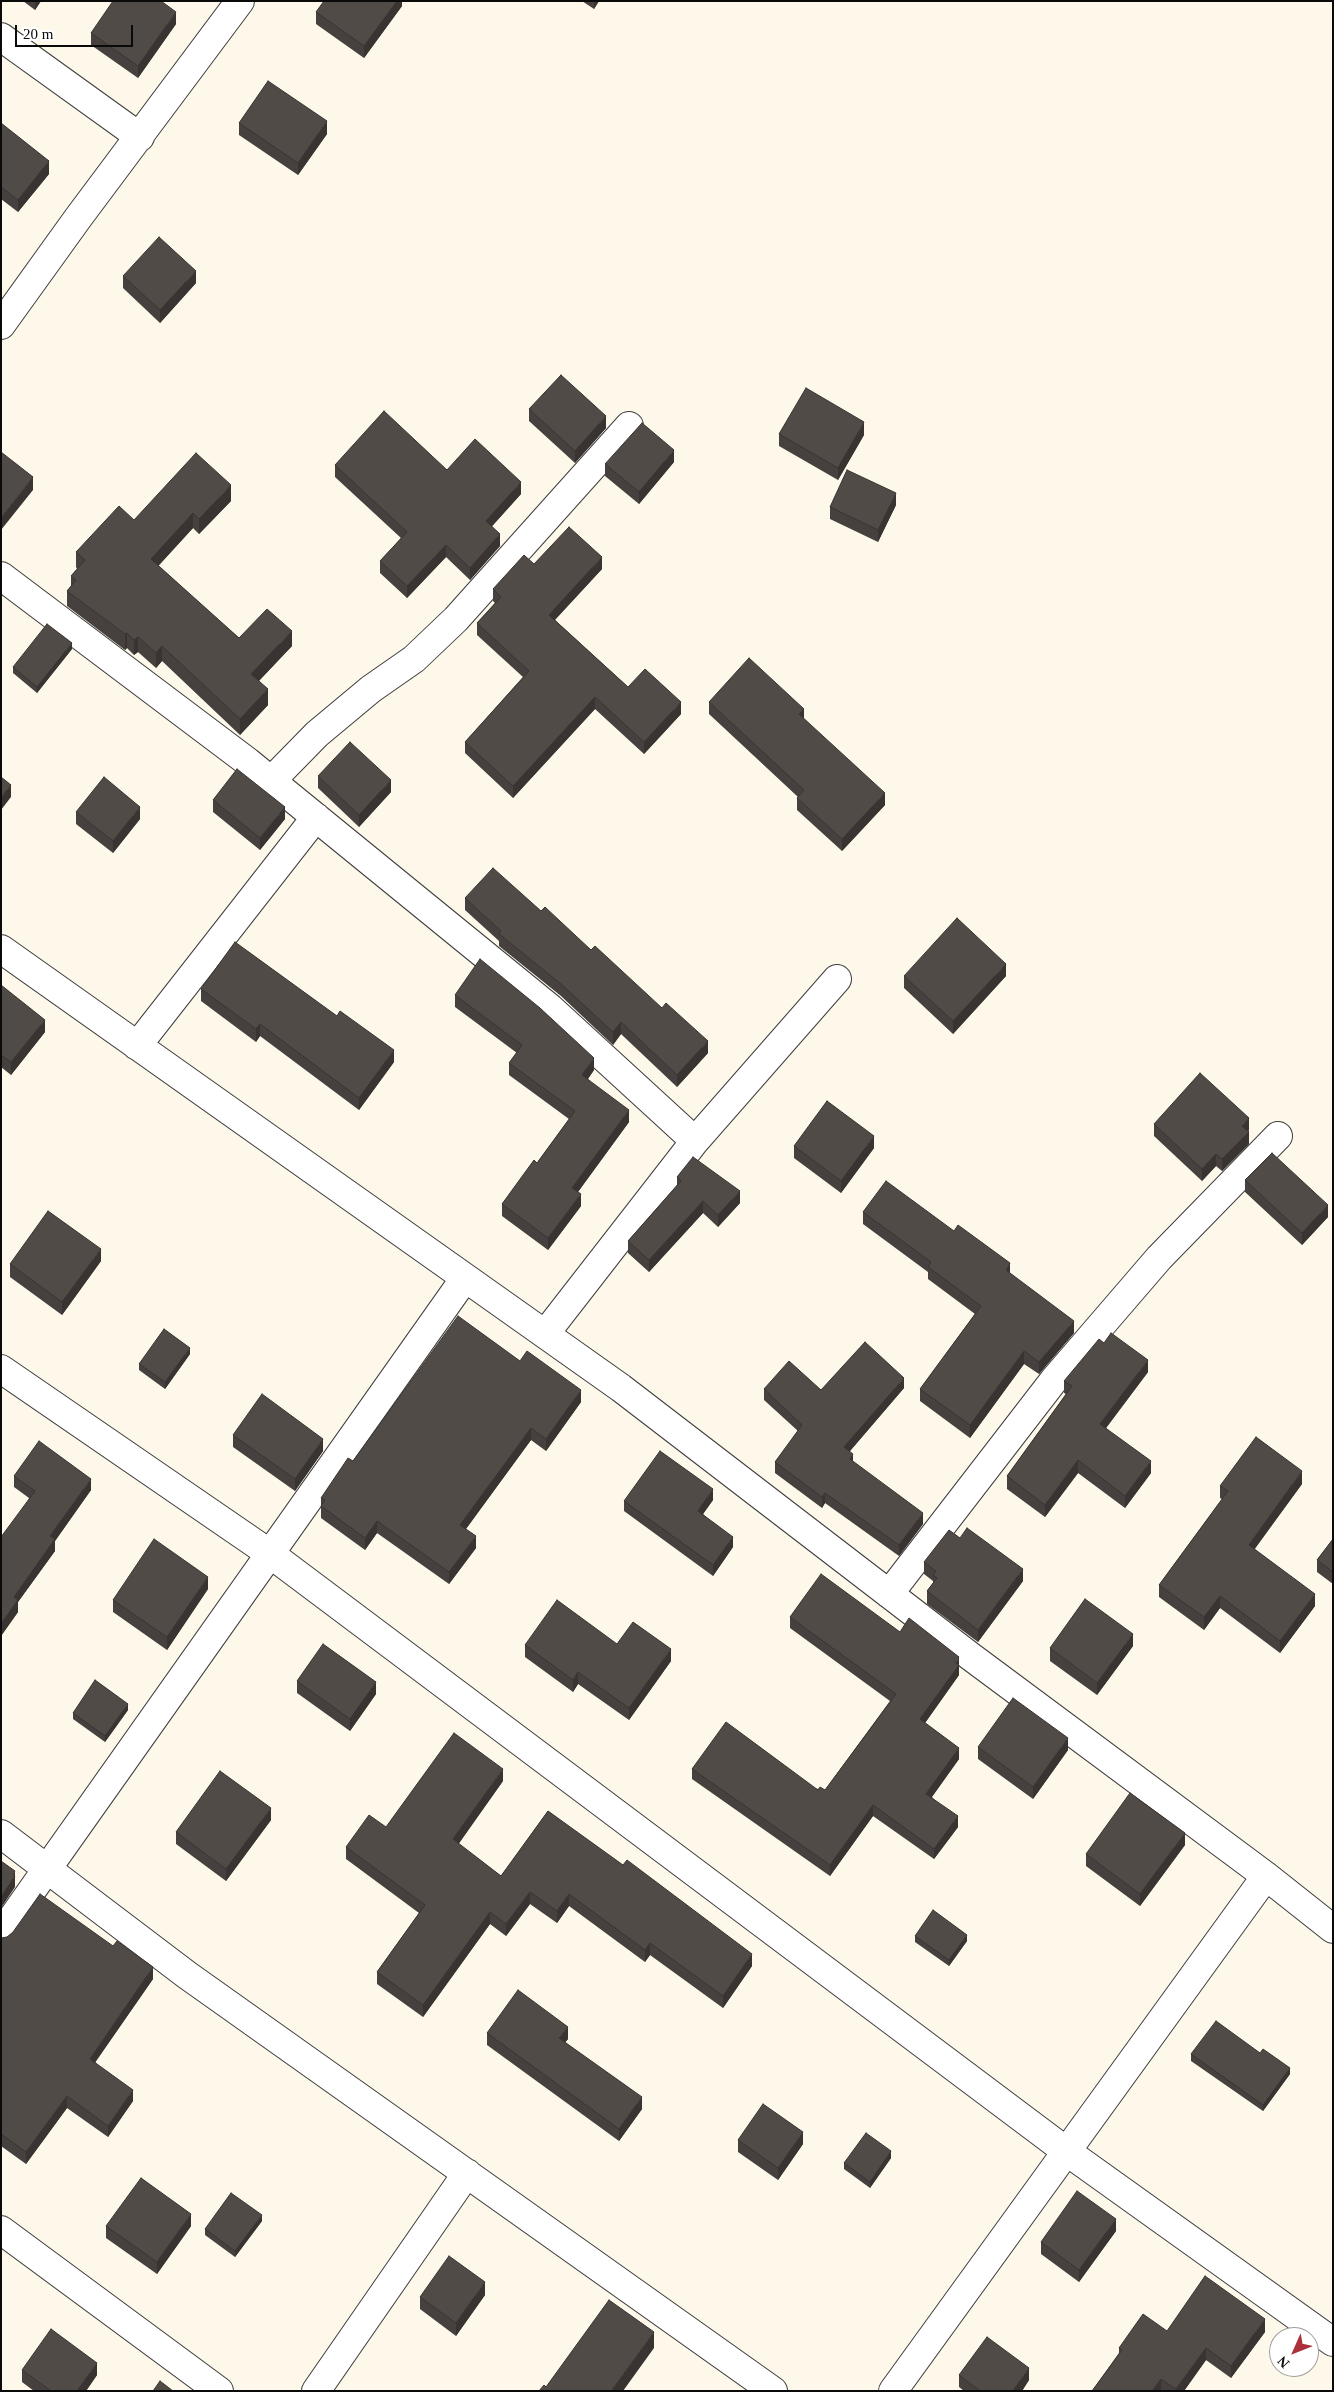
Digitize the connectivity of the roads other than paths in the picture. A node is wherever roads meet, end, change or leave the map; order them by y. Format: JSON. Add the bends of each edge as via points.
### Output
{"nodes":[{"id":1,"x":240,"y":1,"type":"edge"},
{"id":2,"x":1,"y":36,"type":"edge"},
{"id":3,"x":140,"y":137,"type":"junction"},
{"id":4,"x":1,"y":325,"type":"edge"},
{"id":5,"x":629,"y":426,"type":"dead end"},
{"id":6,"x":1,"y":576,"type":"edge"},
{"id":7,"x":271,"y":781,"type":"junction"},
{"id":8,"x":316,"y":817,"type":"junction"},
{"id":9,"x":1,"y":949,"type":"edge"},
{"id":10,"x":837,"y":979,"type":"dead end"},
{"id":11,"x":137,"y":1046,"type":"junction"},
{"id":12,"x":1278,"y":1136,"type":"dead end"},
{"id":13,"x":695,"y":1141,"type":"junction"},
{"id":14,"x":465,"y":1278,"type":"junction"},
{"id":15,"x":545,"y":1334,"type":"junction"},
{"id":16,"x":1,"y":1369,"type":"edge"},
{"id":17,"x":269,"y":1553,"type":"junction"},
{"id":18,"x":889,"y":1594,"type":"junction"},
{"id":19,"x":1,"y":1834,"type":"edge"},
{"id":20,"x":46,"y":1868,"type":"junction"},
{"id":21,"x":1266,"y":1876,"type":"junction"},
{"id":22,"x":1333,"y":1929,"type":"edge"},
{"id":23,"x":1,"y":1934,"type":"edge"},
{"id":24,"x":1066,"y":2151,"type":"junction"},
{"id":25,"x":467,"y":2174,"type":"junction"},
{"id":26,"x":1,"y":2230,"type":"edge"},
{"id":27,"x":1333,"y":2342,"type":"edge"},
{"id":28,"x":218,"y":2391,"type":"edge"},
{"id":29,"x":316,"y":2391,"type":"edge"},
{"id":30,"x":773,"y":2391,"type":"edge"},
{"id":31,"x":893,"y":2391,"type":"edge"}],
"edges":[{"from":1,"to":3,"type":"street"},
{"from":2,"to":3,"type":"street"},
{"from":3,"to":4,"type":"street"},
{"from":5,"to":7,"type":"street","via":[[456,619],[414,659],[370,689],[317,734]]},
{"from":6,"to":7,"type":"street"},
{"from":7,"to":8,"type":"street"},
{"from":8,"to":11,"type":"street"},
{"from":8,"to":13,"type":"street","via":[[550,1008]]},
{"from":9,"to":11,"type":"street"},
{"from":10,"to":13,"type":"street"},
{"from":11,"to":14,"type":"street"},
{"from":12,"to":18,"type":"street","via":[[1159,1258],[1054,1380]]},
{"from":13,"to":15,"type":"street"},
{"from":14,"to":15,"type":"street"},
{"from":14,"to":17,"type":"street"},
{"from":15,"to":18,"type":"street","via":[[621,1388]]},
{"from":16,"to":17,"type":"street"},
{"from":17,"to":20,"type":"street"},
{"from":17,"to":24,"type":"street"},
{"from":18,"to":21,"type":"street"},
{"from":19,"to":20,"type":"street"},
{"from":20,"to":23,"type":"street"},
{"from":20,"to":25,"type":"street","via":[[187,1975]]},
{"from":21,"to":22,"type":"street"},
{"from":21,"to":24,"type":"street"},
{"from":24,"to":27,"type":"street"},
{"from":24,"to":31,"type":"street"},
{"from":25,"to":29,"type":"street"},
{"from":25,"to":30,"type":"street"},
{"from":26,"to":28,"type":"street"}]}
